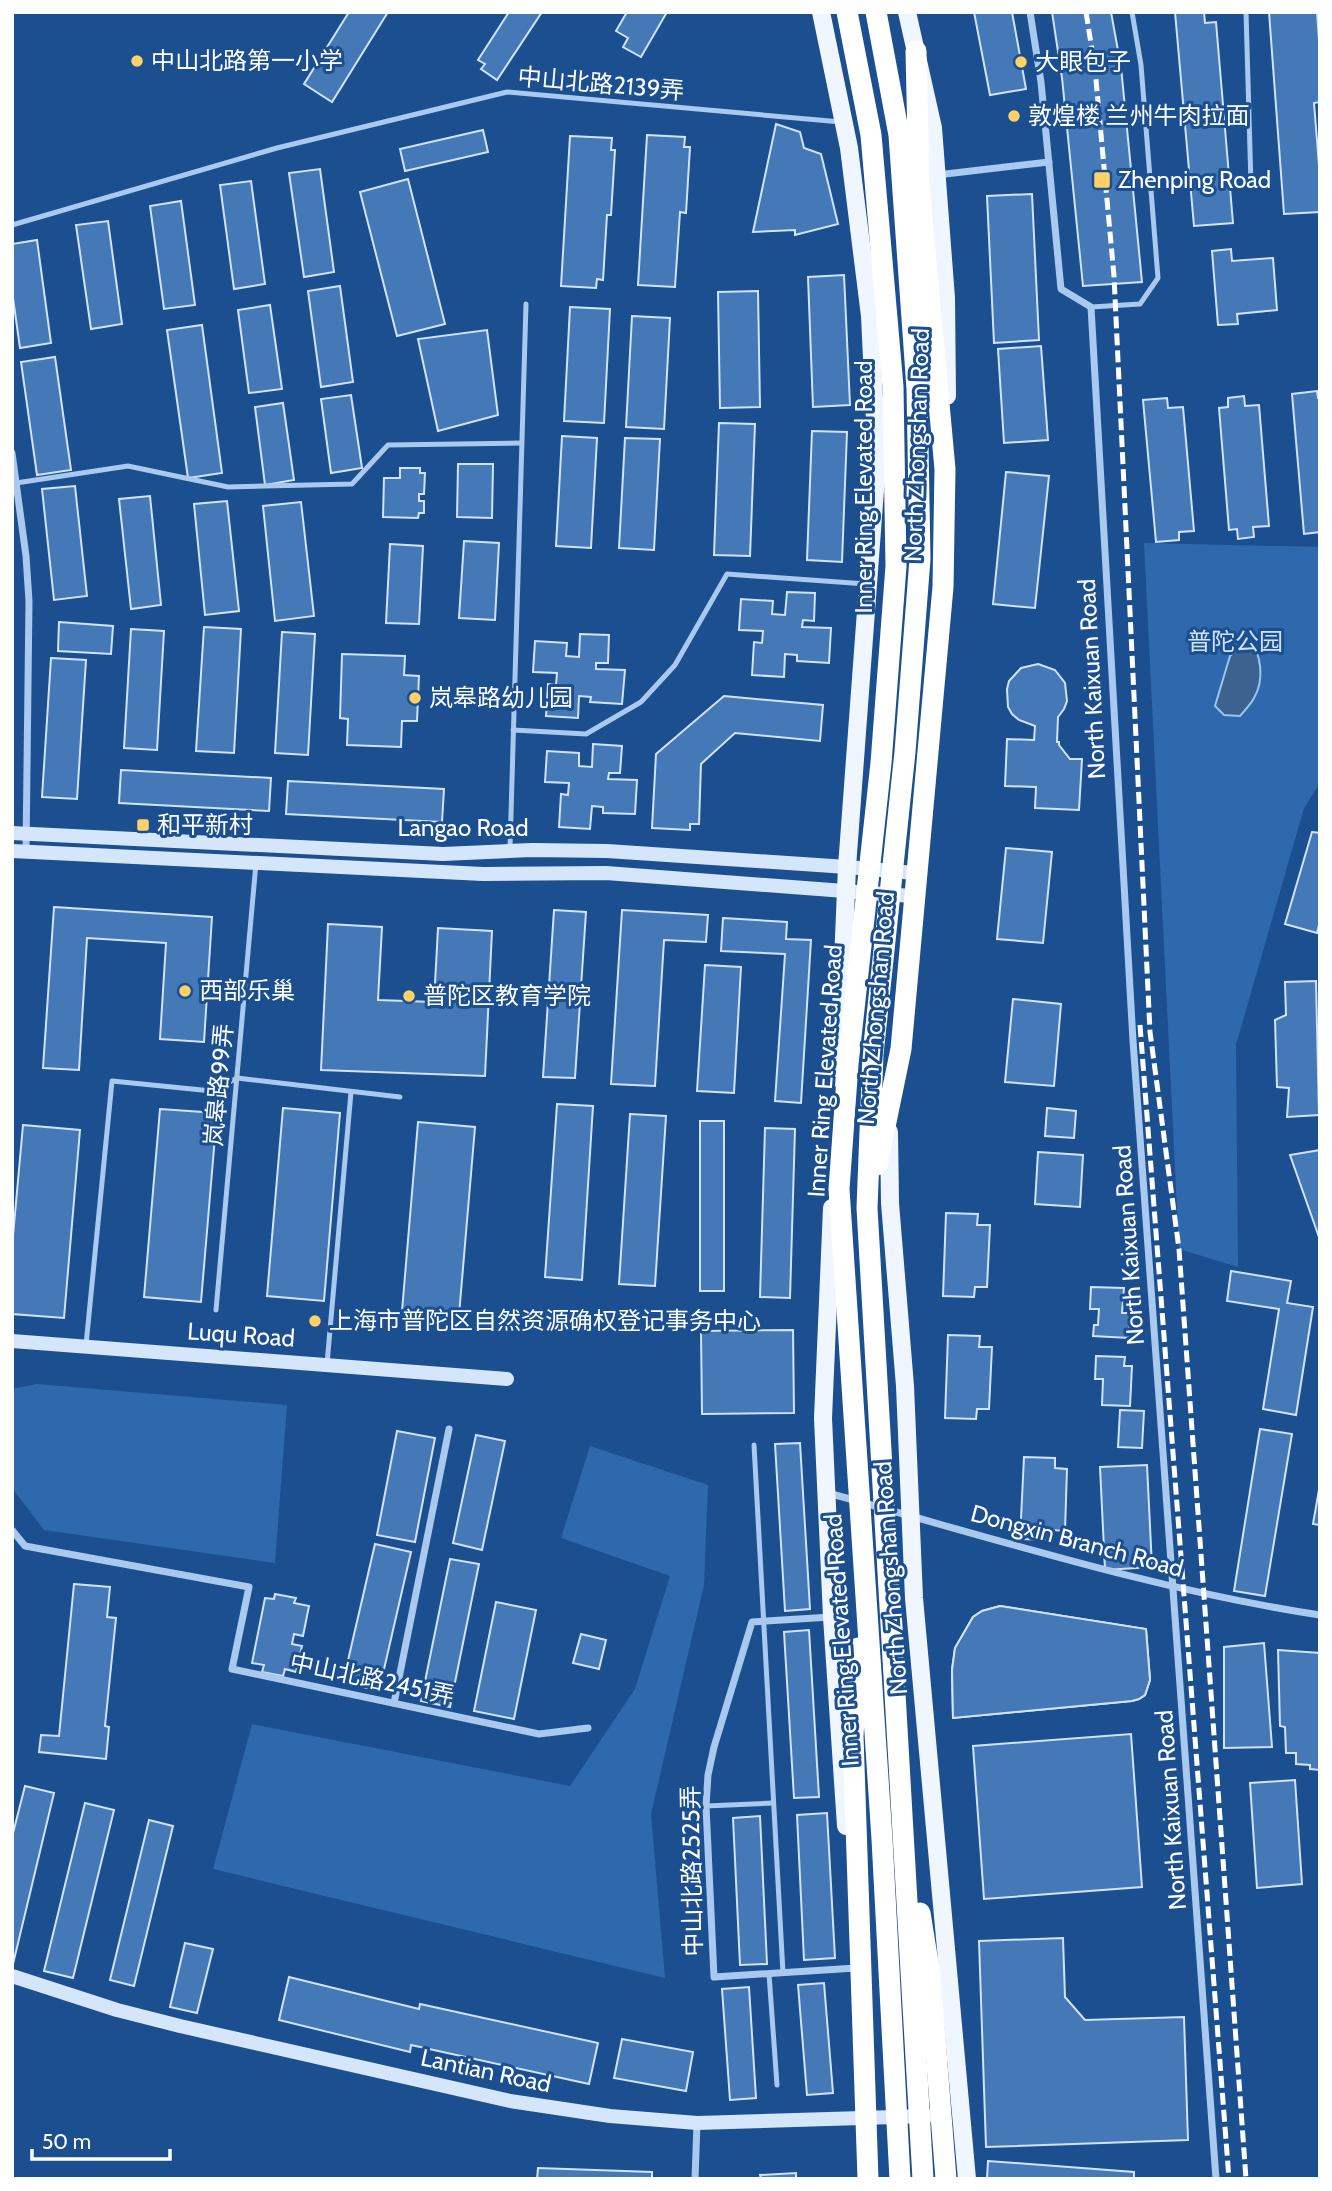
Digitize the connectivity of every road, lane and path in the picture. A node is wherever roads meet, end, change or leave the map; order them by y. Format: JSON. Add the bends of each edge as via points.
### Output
{"nodes":[{"id":1,"x":821,"y":12,"type":"edge"},
{"id":2,"x":847,"y":12,"type":"edge"},
{"id":3,"x":876,"y":12,"type":"edge"},
{"id":4,"x":907,"y":12,"type":"edge"},
{"id":5,"x":1030,"y":12,"type":"edge"},
{"id":6,"x":1132,"y":12,"type":"edge"},
{"id":7,"x":1246,"y":12,"type":"edge"},
{"id":8,"x":915,"y":51,"type":"joint"},
{"id":9,"x":843,"y":122,"type":"junction"},
{"id":10,"x":1049,"y":162,"type":"junction"},
{"id":11,"x":928,"y":181,"type":"junction"},
{"id":12,"x":1251,"y":186,"type":"dead end"},
{"id":13,"x":12,"y":225,"type":"edge"},
{"id":14,"x":526,"y":304,"type":"dead end"},
{"id":15,"x":1091,"y":307,"type":"junction"},
{"id":16,"x":521,"y":443,"type":"junction"},
{"id":17,"x":12,"y":453,"type":"edge"},
{"id":18,"x":16,"y":483,"type":"junction"},
{"id":19,"x":869,"y":584,"type":"junction"},
{"id":20,"x":513,"y":730,"type":"junction"},
{"id":21,"x":19,"y":834,"type":"edge"},
{"id":22,"x":19,"y":851,"type":"edge"},
{"id":23,"x":510,"y":852,"type":"junction"},
{"id":24,"x":256,"y":863,"type":"junction"},
{"id":25,"x":847,"y":867,"type":"junction"},
{"id":26,"x":914,"y":873,"type":"junction"},
{"id":27,"x":846,"y":890,"type":"junction"},
{"id":28,"x":911,"y":896,"type":"junction"},
{"id":29,"x":237,"y":1078,"type":"junction"},
{"id":30,"x":351,"y":1092,"type":"junction"},
{"id":31,"x":400,"y":1097,"type":"dead end"},
{"id":32,"x":867,"y":1208,"type":"junction"},
{"id":33,"x":216,"y":1310,"type":"dead end"},
{"id":34,"x":12,"y":1341,"type":"edge"},
{"id":35,"x":86,"y":1346,"type":"junction"},
{"id":36,"x":327,"y":1365,"type":"junction"},
{"id":37,"x":507,"y":1379,"type":"dead end"},
{"id":38,"x":449,"y":1429,"type":"dead end"},
{"id":39,"x":754,"y":1445,"type":"dead end"},
{"id":40,"x":826,"y":1493,"type":"junction"},
{"id":41,"x":909,"y":1516,"type":"junction"},
{"id":42,"x":12,"y":1530,"type":"edge"},
{"id":43,"x":863,"y":1552,"type":"junction"},
{"id":44,"x":1174,"y":1587,"type":"junction"},
{"id":45,"x":1320,"y":1615,"type":"edge"},
{"id":46,"x":832,"y":1617,"type":"junction"},
{"id":47,"x":764,"y":1621,"type":"junction"},
{"id":48,"x":394,"y":1703,"type":"junction"},
{"id":49,"x":587,"y":1728,"type":"dead end"},
{"id":50,"x":773,"y":1803,"type":"junction"},
{"id":51,"x":706,"y":1806,"type":"junction"},
{"id":52,"x":902,"y":1807,"type":"junction"},
{"id":53,"x":856,"y":1968,"type":"junction"},
{"id":54,"x":783,"y":1973,"type":"junction"},
{"id":55,"x":769,"y":1974,"type":"junction"},
{"id":56,"x":12,"y":1976,"type":"edge"},
{"id":57,"x":777,"y":2085,"type":"dead end"},
{"id":58,"x":962,"y":2115,"type":"junction"},
{"id":59,"x":867,"y":2120,"type":"junction"},
{"id":60,"x":697,"y":2123,"type":"junction"},
{"id":61,"x":695,"y":2179,"type":"edge"},
{"id":62,"x":870,"y":2179,"type":"edge"},
{"id":63,"x":900,"y":2179,"type":"edge"},
{"id":64,"x":923,"y":2179,"type":"edge"},
{"id":65,"x":946,"y":2179,"type":"edge"},
{"id":66,"x":967,"y":2179,"type":"edge"},
{"id":67,"x":1216,"y":2179,"type":"edge"}],
"edges":[{"from":1,"to":9,"type":"main road","name":"North Zhongshan Road"},
{"from":2,"to":43,"type":"highway","name":"Inner Ring Elevated Road","bridge":true,"via":[[870,135],[879,228],[893,387],[896,566],[839,1189]]},
{"from":3,"to":32,"type":"highway","name":"Inner Ring Elevated Road","bridge":true,"via":[[899,135],[917,389],[920,559],[873,1054]]},
{"from":4,"to":8,"type":"main road"},
{"from":5,"to":10,"type":"street"},
{"from":6,"to":15,"type":"lane","via":[[1141,65],[1158,278],[1140,304]]},
{"from":7,"to":12,"type":"lane"},
{"from":8,"to":11,"type":"highway"},
{"from":9,"to":13,"type":"lane","name":"中山北路2139弄","via":[[507,92],[277,148]]},
{"from":9,"to":19,"type":"main road","name":"North Zhongshan Road","via":[[870,316],[877,463]]},
{"from":10,"to":11,"type":"street"},
{"from":10,"to":15,"type":"street","via":[[1061,289]]},
{"from":11,"to":26,"type":"main road","name":"North Zhongshan Road","via":[[946,298],[947,421]]},
{"from":11,"to":32,"type":"highway","bridge":true,"via":[[945,469],[943,587],[901,1049]]},
{"from":14,"to":16,"type":"lane"},
{"from":15,"to":44,"type":"street","name":"North Kaixuan Road","via":[[1133,1041]]},
{"from":16,"to":18,"type":"lane","via":[[388,445],[352,484],[228,487],[128,466]]},
{"from":16,"to":20,"type":"lane"},
{"from":17,"to":18,"type":"street"},
{"from":18,"to":21,"type":"street","via":[[29,601],[27,794]]},
{"from":19,"to":20,"type":"lane","via":[[727,575],[675,665],[641,702],[586,734]]},
{"from":19,"to":25,"type":"main road","name":"North Zhongshan Road"},
{"from":20,"to":23,"type":"lane"},
{"from":21,"to":22,"type":"street"},
{"from":21,"to":23,"type":"main road","name":"Langao Road","via":[[443,854]]},
{"from":22,"to":24,"type":"main road","name":"Langao Road"},
{"from":23,"to":25,"type":"main road","name":"Langao Road","via":[[607,851]]},
{"from":24,"to":27,"type":"main road","name":"Langao Road","via":[[483,874],[606,873]]},
{"from":24,"to":29,"type":"lane","name":"岚皋路99弄"},
{"from":25,"to":26,"type":"main road","name":"Langao Road"},
{"from":25,"to":27,"type":"main road","name":"North Zhongshan Road"},
{"from":26,"to":28,"type":"main road","name":"North Zhongshan Road"},
{"from":27,"to":28,"type":"main road","name":"Langao Road"},
{"from":27,"to":40,"type":"main road","name":"North Zhongshan Road","via":[[823,1418]]},
{"from":28,"to":41,"type":"main road","name":"North Zhongshan Road","via":[[891,1067],[889,1138]]},
{"from":29,"to":30,"type":"lane"},
{"from":29,"to":33,"type":"lane","name":"岚皋路99弄"},
{"from":29,"to":35,"type":"lane","via":[[212,1091],[112,1081]]},
{"from":30,"to":31,"type":"lane"},
{"from":30,"to":36,"type":"lane"},
{"from":32,"to":52,"type":"highway","name":"Inner Ring Elevated Road","bridge":true},
{"from":34,"to":35,"type":"main road","name":"Luqu Road"},
{"from":35,"to":36,"type":"main road","name":"Luqu Road"},
{"from":36,"to":37,"type":"main road","name":"Luqu Road"},
{"from":38,"to":48,"type":"street"},
{"from":39,"to":47,"type":"lane"},
{"from":40,"to":41,"type":"street","name":"Dongxin Branch Road"},
{"from":40,"to":46,"type":"main road","name":"North Zhongshan Road"},
{"from":41,"to":44,"type":"street","name":"Dongxin Branch Road"},
{"from":41,"to":58,"type":"main road","name":"North Zhongshan Road"},
{"from":42,"to":48,"type":"street","name":"中山北路2451弄","via":[[25,1546],[249,1587],[232,1669]]},
{"from":43,"to":62,"type":"highway","bridge":true,"via":[[853,1736]]},
{"from":43,"to":63,"type":"highway","name":"Inner Ring Elevated Road","bridge":true},
{"from":44,"to":45,"type":"street","name":"Dongxin Branch Road"},
{"from":44,"to":67,"type":"street","name":"North Kaixuan Road"},
{"from":46,"to":47,"type":"street"},
{"from":46,"to":53,"type":"main road","name":"North Zhongshan Road"},
{"from":47,"to":50,"type":"lane"},
{"from":47,"to":51,"type":"street","name":"中山北路2525弄","via":[[752,1622],[714,1747]]},
{"from":48,"to":49,"type":"street","name":"中山北路2451弄","via":[[539,1734]]},
{"from":50,"to":51,"type":"lane"},
{"from":50,"to":54,"type":"lane"},
{"from":51,"to":55,"type":"street","name":"中山北路2525弄","via":[[714,1978]]},
{"from":52,"to":64,"type":"highway","name":"Inner Ring Elevated Road","bridge":true},
{"from":52,"to":65,"type":"highway","bridge":true,"via":[[930,1975]]},
{"from":53,"to":54,"type":"street","name":"中山北路2525弄"},
{"from":53,"to":59,"type":"main road","name":"North Zhongshan Road"},
{"from":54,"to":55,"type":"street","name":"中山北路2525弄"},
{"from":55,"to":57,"type":"lane"},
{"from":56,"to":60,"type":"main road","name":"Lantian Road","via":[[180,2026],[510,2101]]},
{"from":58,"to":59,"type":"main road","name":"Lantian Road"},
{"from":58,"to":66,"type":"main road","name":"North Zhongshan Road"},
{"from":59,"to":60,"type":"main road","name":"Lantian Road"},
{"from":59,"to":62,"type":"main road","name":"North Zhongshan Road"},
{"from":60,"to":61,"type":"street"}]}
